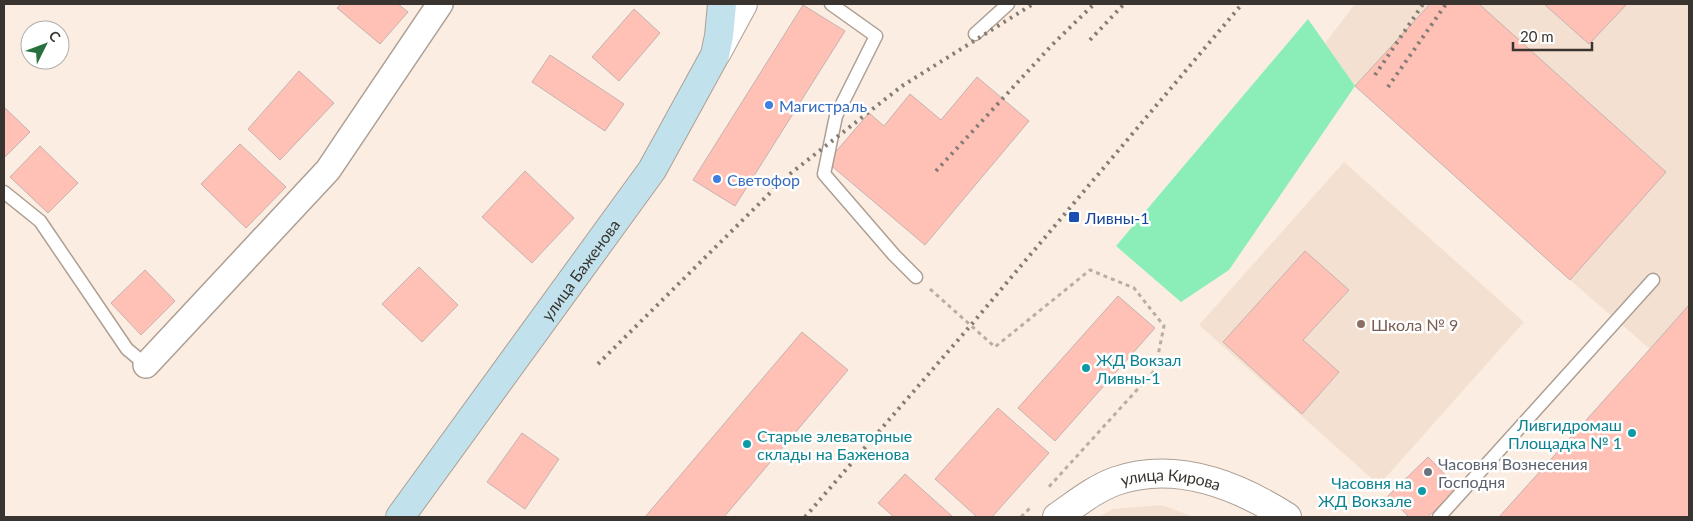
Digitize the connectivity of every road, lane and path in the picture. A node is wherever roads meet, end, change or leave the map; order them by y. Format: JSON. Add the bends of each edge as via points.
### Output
{"nodes":[{"id":1,"x":440,"y":4,"type":"edge"},
{"id":2,"x":722,"y":4,"type":"edge"},
{"id":3,"x":743,"y":4,"type":"edge"},
{"id":4,"x":831,"y":4,"type":"edge"},
{"id":5,"x":1008,"y":4,"type":"edge"},
{"id":6,"x":975,"y":34,"type":"dead end"},
{"id":7,"x":715,"y":55,"type":"junction"},
{"id":8,"x":4,"y":192,"type":"edge"},
{"id":9,"x":916,"y":277,"type":"joint"},
{"id":10,"x":1653,"y":280,"type":"dead end"},
{"id":11,"x":146,"y":365,"type":"joint"},
{"id":12,"x":1041,"y":495,"type":"dead end"},
{"id":13,"x":1035,"y":503,"type":"dead end"},
{"id":14,"x":400,"y":517,"type":"edge"},
{"id":15,"x":1021,"y":517,"type":"edge"},
{"id":16,"x":1057,"y":517,"type":"edge"},
{"id":17,"x":1286,"y":517,"type":"edge"},
{"id":18,"x":1439,"y":517,"type":"edge"}],
"edges":[{"from":1,"to":11,"type":"street","via":[[328,170]]},
{"from":2,"to":7,"type":"main road","name":"улица Баженова"},
{"from":3,"to":7,"type":"street"},
{"from":4,"to":9,"type":"lane","via":[[876,36],[836,116],[824,174]]},
{"from":5,"to":6,"type":"lane"},
{"from":7,"to":14,"type":"main road","name":"улица Баженова","via":[[652,170]]},
{"from":8,"to":11,"type":"lane","via":[[40,221],[128,349]]},
{"from":9,"to":12,"type":"path","via":[[995,347],[1090,270],[1134,288],[1164,326],[1155,370]]},
{"from":10,"to":18,"type":"lane"},
{"from":13,"to":15,"type":"path"},
{"from":16,"to":17,"type":"street","name":"улица Кирова","via":[[1114,482],[1138,475],[1160,474],[1207,480],[1238,490]]}]}
